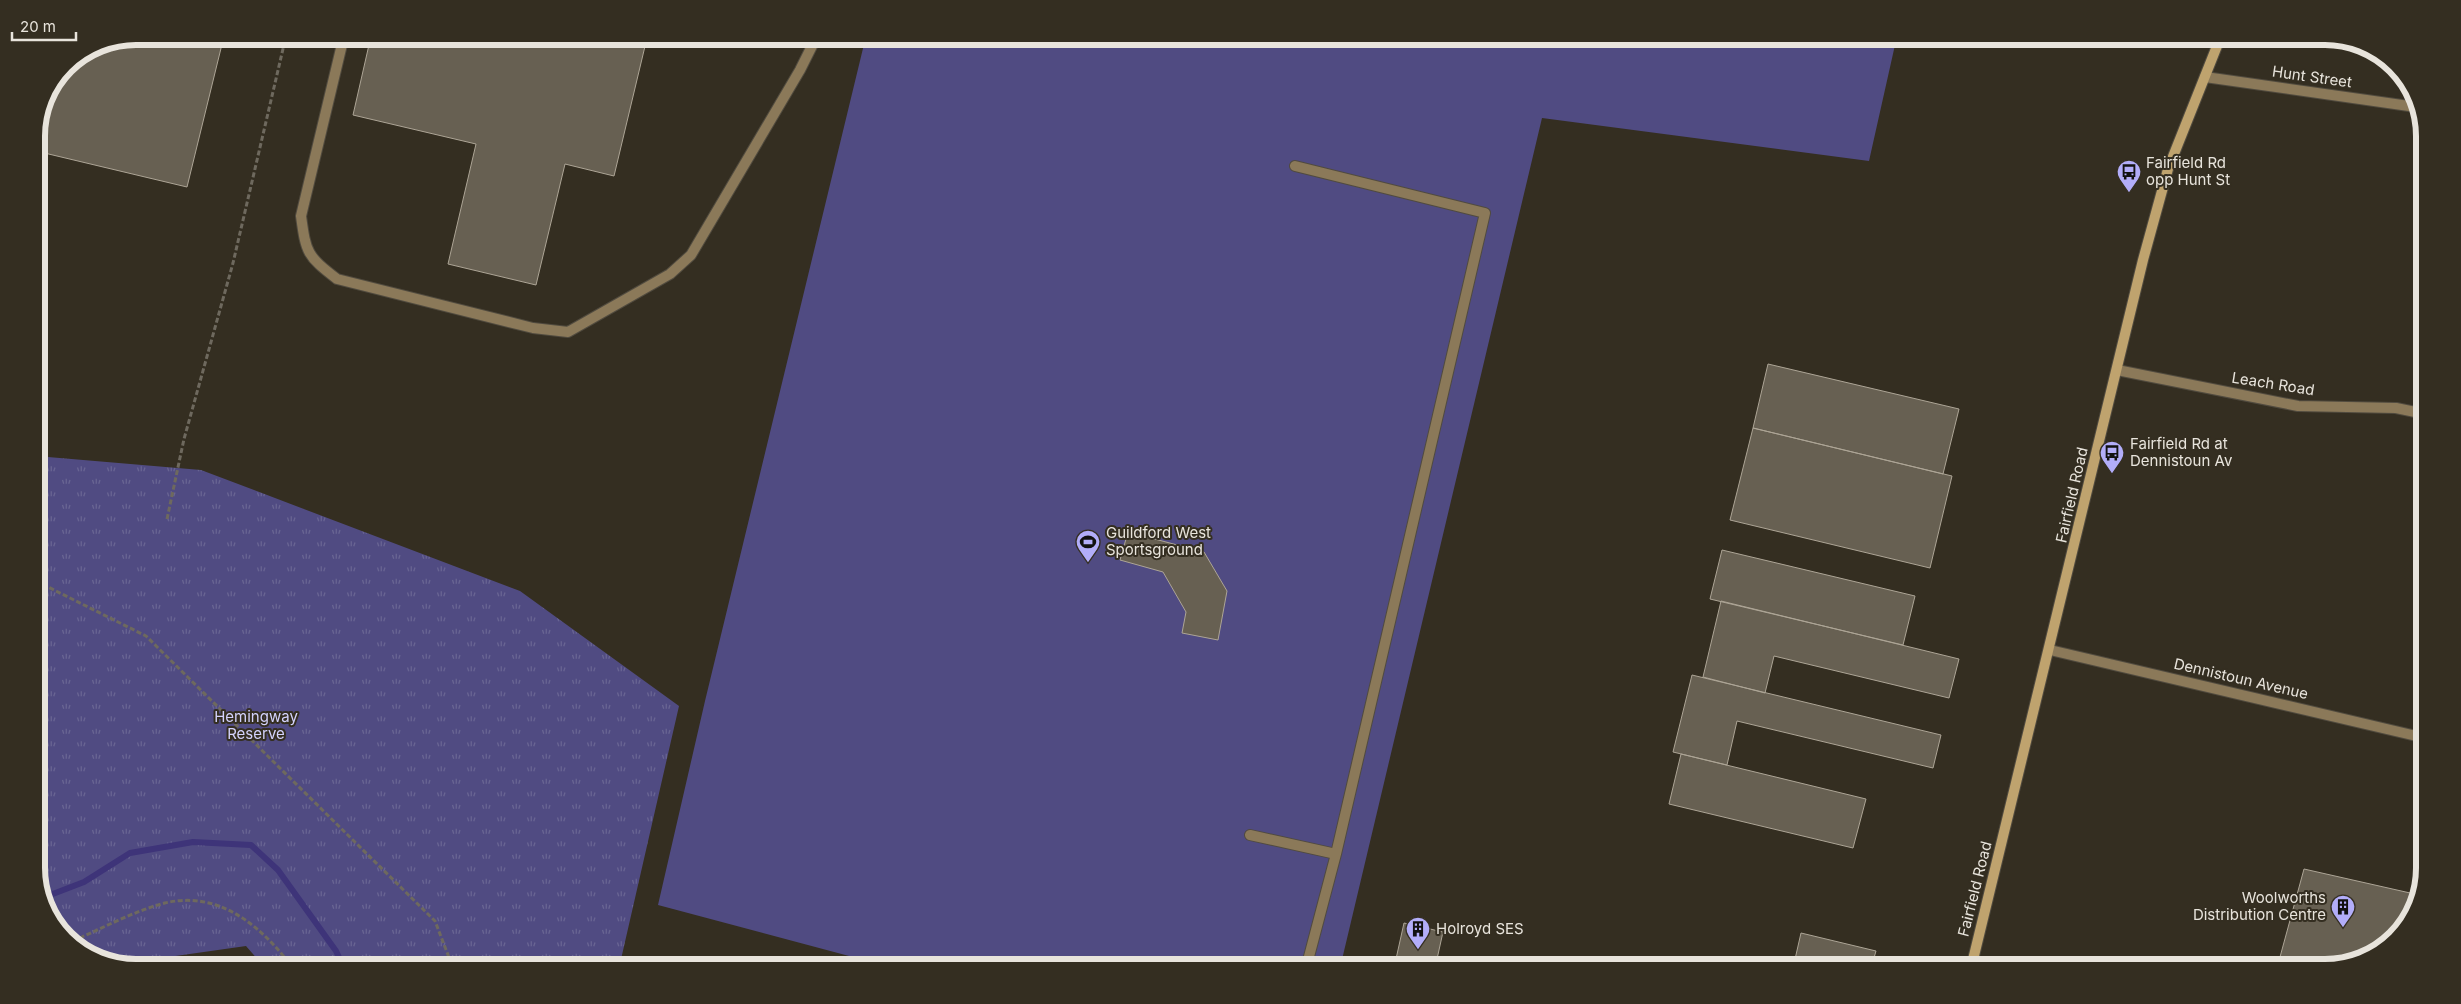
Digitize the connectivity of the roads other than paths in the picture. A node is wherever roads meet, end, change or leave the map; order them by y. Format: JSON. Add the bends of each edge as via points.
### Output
{"nodes":[{"id":1,"x":342,"y":45,"type":"edge"},
{"id":2,"x":812,"y":45,"type":"edge"},
{"id":3,"x":2217,"y":45,"type":"edge"},
{"id":4,"x":2205,"y":77,"type":"junction"},
{"id":5,"x":2411,"y":106,"type":"edge"},
{"id":6,"x":1295,"y":166,"type":"dead end"},
{"id":7,"x":2118,"y":370,"type":"junction"},
{"id":8,"x":2416,"y":412,"type":"edge"},
{"id":9,"x":2050,"y":650,"type":"junction"},
{"id":10,"x":2416,"y":736,"type":"edge"},
{"id":11,"x":1250,"y":835,"type":"dead end"},
{"id":12,"x":1336,"y":854,"type":"junction"},
{"id":13,"x":1308,"y":959,"type":"edge"},
{"id":14,"x":1973,"y":959,"type":"edge"}],
"edges":[{"from":1,"to":2,"type":"street","via":[[301,216],[304,242],[314,262],[337,279],[533,328],[568,332],[670,274],[691,255]]},
{"from":3,"to":4,"type":"main road","name":"Fairfield Road"},
{"from":4,"to":5,"type":"street","name":"Hunt Street"},
{"from":4,"to":7,"type":"main road","name":"Fairfield Road","via":[[2168,169]]},
{"from":6,"to":12,"type":"street","via":[[1485,213]]},
{"from":7,"to":8,"type":"street","name":"Leach Road","via":[[2298,406],[2396,408]]},
{"from":7,"to":9,"type":"main road","name":"Fairfield Road"},
{"from":9,"to":10,"type":"street","name":"Dennistoun Avenue"},
{"from":9,"to":14,"type":"main road","name":"Fairfield Road"},
{"from":11,"to":12,"type":"street"},
{"from":12,"to":13,"type":"street"}]}
